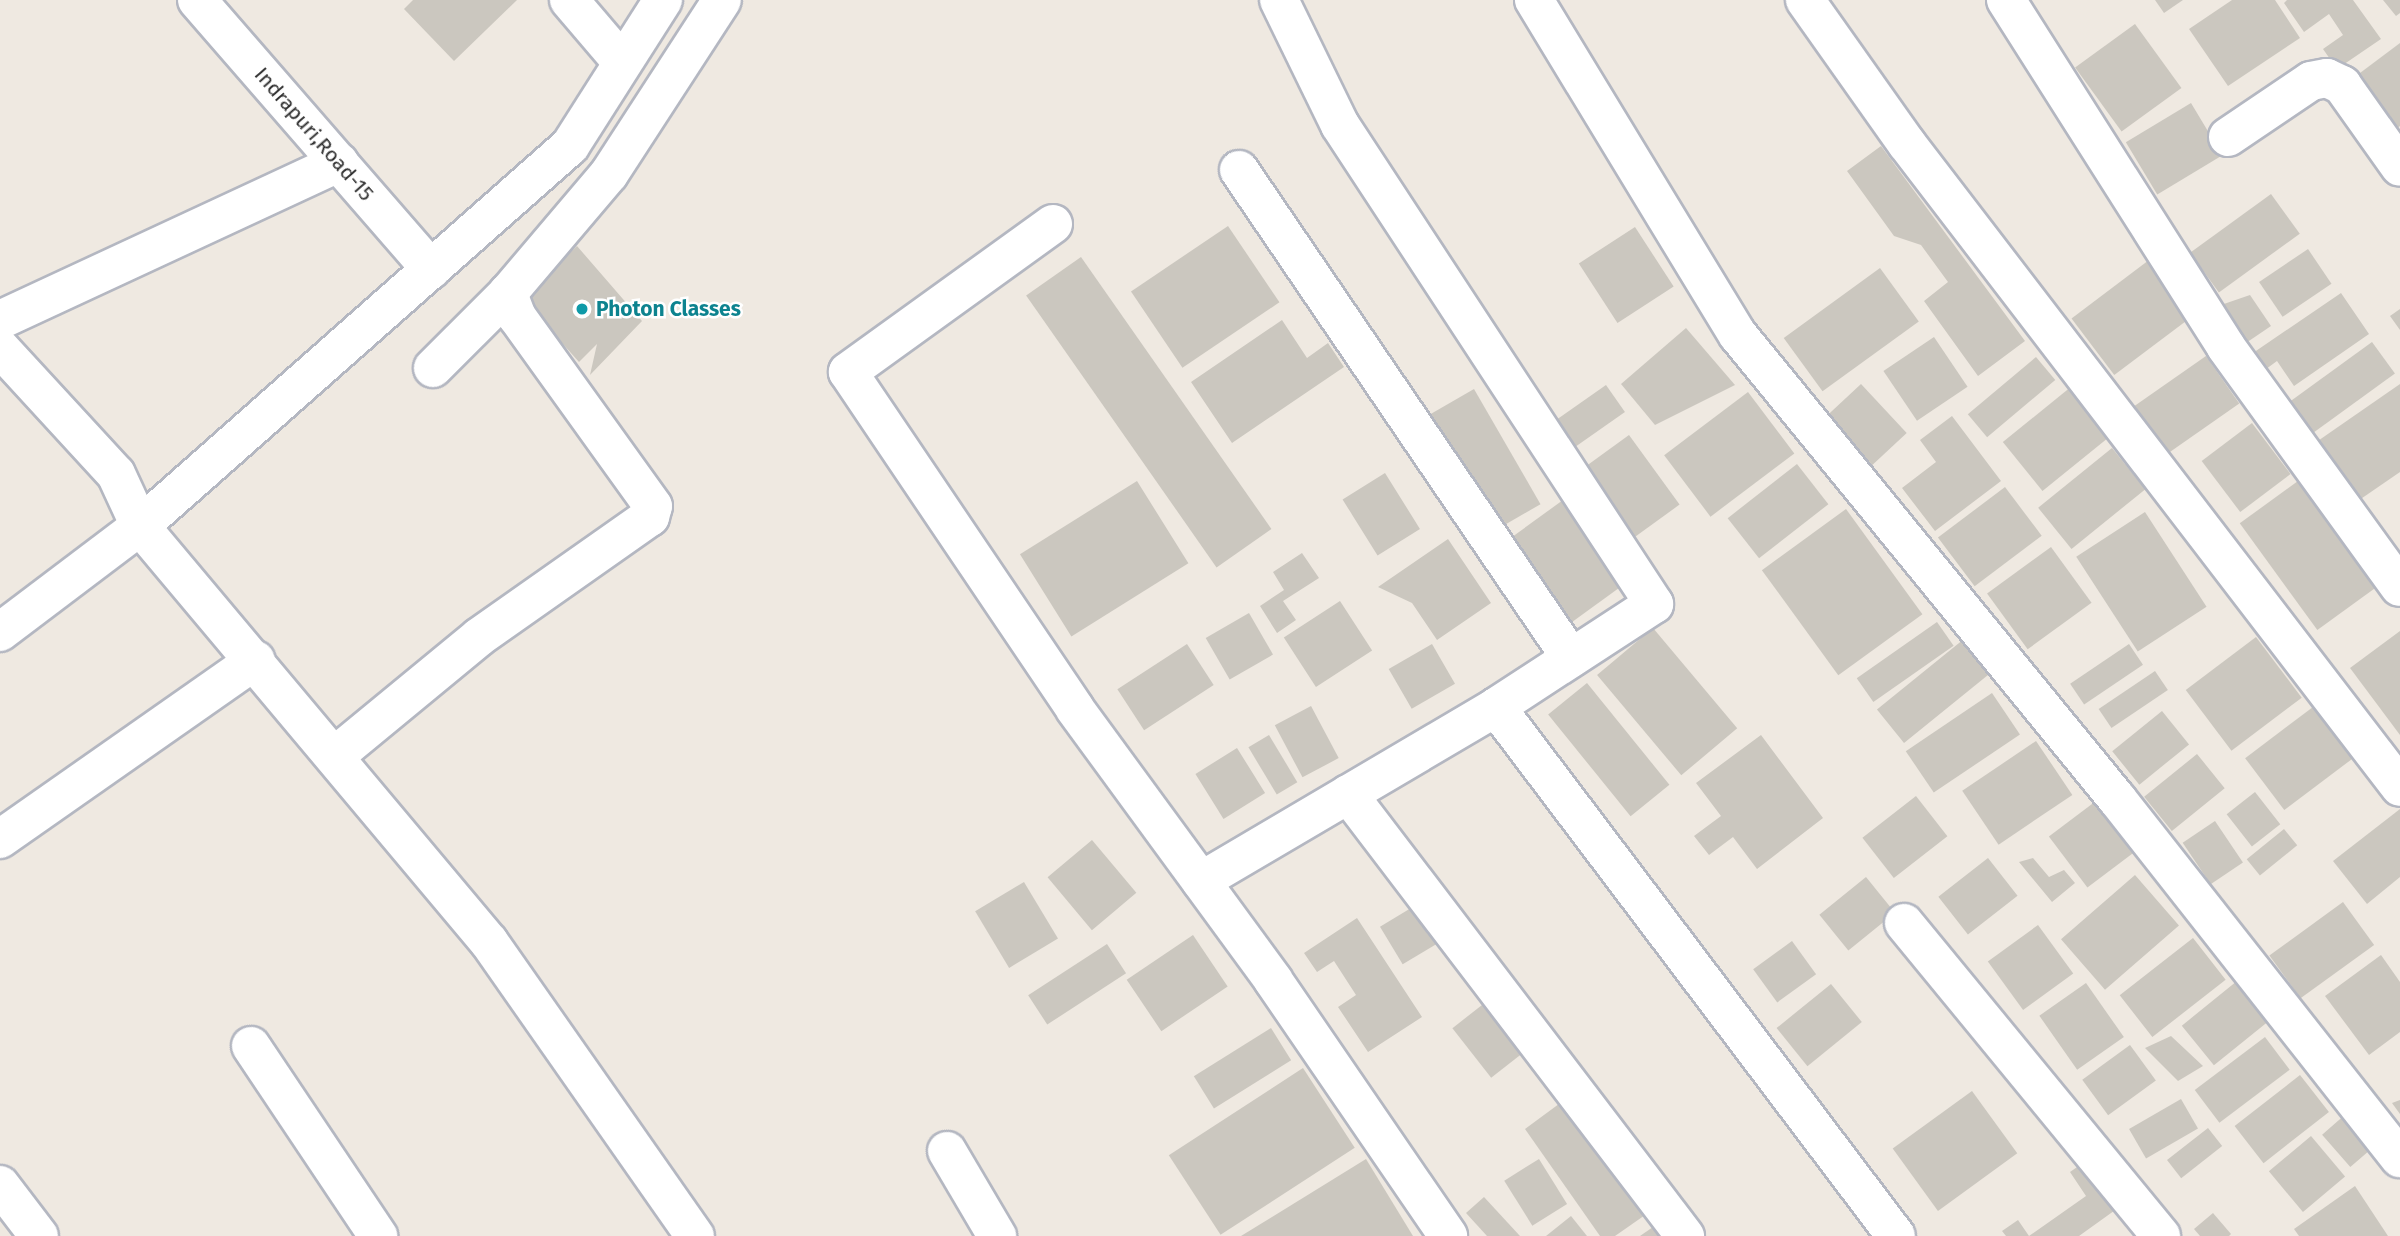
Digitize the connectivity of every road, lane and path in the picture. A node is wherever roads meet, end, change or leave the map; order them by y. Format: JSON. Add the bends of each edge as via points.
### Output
{"nodes":[{"id":1,"x":197,"y":0,"type":"edge"},
{"id":2,"x":569,"y":0,"type":"edge"},
{"id":3,"x":663,"y":0,"type":"edge"},
{"id":4,"x":722,"y":0,"type":"edge"},
{"id":5,"x":1279,"y":0,"type":"edge"},
{"id":6,"x":1534,"y":0,"type":"edge"},
{"id":7,"x":1805,"y":0,"type":"edge"},
{"id":8,"x":2006,"y":0,"type":"edge"},
{"id":9,"x":622,"y":62,"type":"junction"},
{"id":10,"x":2228,"y":138,"type":"dead end"},
{"id":11,"x":570,"y":146,"type":"junction"},
{"id":12,"x":339,"y":163,"type":"junction"},
{"id":13,"x":2400,"y":167,"type":"edge"},
{"id":14,"x":1240,"y":170,"type":"dead end"},
{"id":15,"x":609,"y":174,"type":"junction"},
{"id":16,"x":507,"y":201,"type":"junction"},
{"id":17,"x":1053,"y":224,"type":"dead end"},
{"id":18,"x":547,"y":246,"type":"junction"},
{"id":19,"x":431,"y":269,"type":"junction"},
{"id":20,"x":508,"y":293,"type":"junction"},
{"id":21,"x":0,"y":320,"type":"edge"},
{"id":22,"x":0,"y":348,"type":"edge"},
{"id":23,"x":433,"y":368,"type":"dead end"},
{"id":24,"x":140,"y":526,"type":"junction"},
{"id":25,"x":2400,"y":587,"type":"edge"},
{"id":26,"x":0,"y":632,"type":"edge"},
{"id":27,"x":1571,"y":658,"type":"junction"},
{"id":28,"x":256,"y":660,"type":"junction"},
{"id":29,"x":1496,"y":706,"type":"junction"},
{"id":30,"x":335,"y":755,"type":"junction"},
{"id":31,"x":2400,"y":787,"type":"edge"},
{"id":32,"x":1348,"y":794,"type":"junction"},
{"id":33,"x":0,"y":839,"type":"edge"},
{"id":34,"x":1200,"y":881,"type":"junction"},
{"id":35,"x":1904,"y":923,"type":"dead end"},
{"id":36,"x":251,"y":1046,"type":"dead end"},
{"id":37,"x":947,"y":1151,"type":"dead end"},
{"id":38,"x":2400,"y":1158,"type":"edge"},
{"id":39,"x":0,"y":1185,"type":"edge"},
{"id":40,"x":39,"y":1236,"type":"edge"},
{"id":41,"x":378,"y":1236,"type":"edge"},
{"id":42,"x":695,"y":1236,"type":"edge"},
{"id":43,"x":997,"y":1236,"type":"edge"},
{"id":44,"x":1448,"y":1236,"type":"edge"},
{"id":45,"x":1685,"y":1236,"type":"edge"},
{"id":46,"x":1896,"y":1236,"type":"edge"},
{"id":47,"x":2161,"y":1236,"type":"edge"}],
"edges":[{"from":1,"to":12,"type":"street","name":"Indrapuri,Road-15"},
{"from":2,"to":9,"type":"street"},
{"from":3,"to":9,"type":"street"},
{"from":4,"to":15,"type":"street"},
{"from":5,"to":27,"type":"street","via":[[1340,125],[1654,604]]},
{"from":6,"to":38,"type":"street","via":[[1738,335],[2117,799]]},
{"from":7,"to":31,"type":"street","via":[[1915,155]]},
{"from":8,"to":25,"type":"street","via":[[2226,347]]},
{"from":9,"to":11,"type":"street"},
{"from":10,"to":13,"type":"street","via":[[2311,81],[2327,78],[2342,85]]},
{"from":11,"to":15,"type":"street"},
{"from":11,"to":16,"type":"street"},
{"from":12,"to":19,"type":"street","name":"Indrapuri,Road-15"},
{"from":12,"to":21,"type":"street"},
{"from":14,"to":27,"type":"street"},
{"from":15,"to":18,"type":"street"},
{"from":16,"to":18,"type":"street"},
{"from":16,"to":19,"type":"street"},
{"from":17,"to":34,"type":"street","via":[[848,372],[1075,709]]},
{"from":18,"to":20,"type":"street"},
{"from":19,"to":24,"type":"street"},
{"from":20,"to":23,"type":"street"},
{"from":20,"to":30,"type":"street","via":[[517,317],[653,506],[649,517],[480,637]]},
{"from":22,"to":24,"type":"street","via":[[116,474]]},
{"from":24,"to":26,"type":"street"},
{"from":24,"to":28,"type":"street"},
{"from":27,"to":29,"type":"street"},
{"from":28,"to":30,"type":"street"},
{"from":28,"to":33,"type":"street"},
{"from":29,"to":32,"type":"street"},
{"from":29,"to":46,"type":"street"},
{"from":30,"to":42,"type":"street","via":[[489,942]]},
{"from":32,"to":34,"type":"street"},
{"from":32,"to":45,"type":"street"},
{"from":34,"to":44,"type":"street"},
{"from":35,"to":47,"type":"street"},
{"from":36,"to":41,"type":"street"},
{"from":37,"to":43,"type":"street"},
{"from":39,"to":40,"type":"street"}]}
